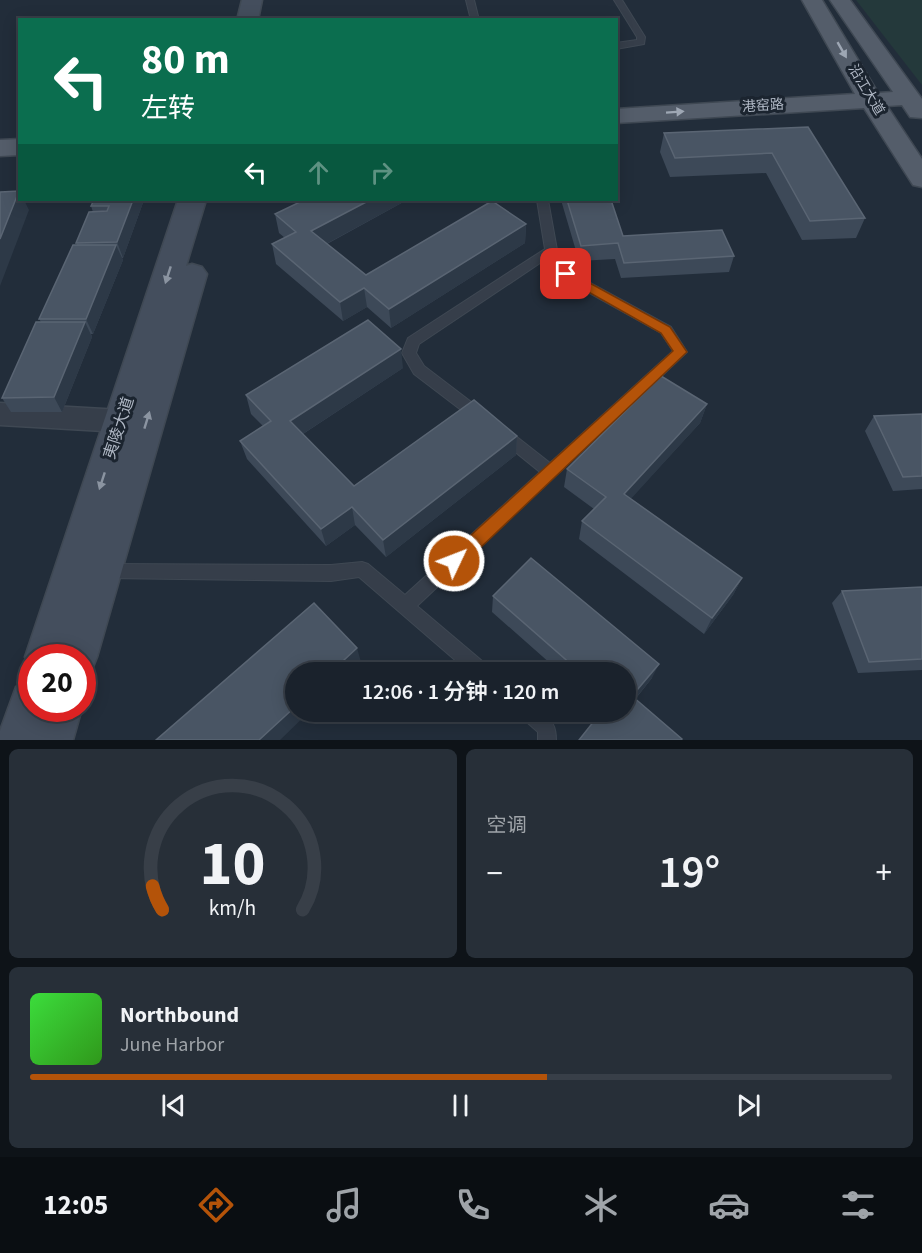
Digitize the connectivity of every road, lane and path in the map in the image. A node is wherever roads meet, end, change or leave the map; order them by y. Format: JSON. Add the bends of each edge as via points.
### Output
{"nodes":[{"id":1,"x":252,"y":0,"type":"edge"},
{"id":2,"x":271,"y":0,"type":"edge"},
{"id":3,"x":470,"y":0,"type":"edge"},
{"id":4,"x":618,"y":0,"type":"edge"},
{"id":5,"x":812,"y":0,"type":"edge"},
{"id":6,"x":840,"y":0,"type":"edge"},
{"id":7,"x":248,"y":18,"type":"edge"},
{"id":8,"x":266,"y":18,"type":"edge"},
{"id":9,"x":474,"y":18,"type":"edge"},
{"id":10,"x":618,"y":46,"type":"edge"},
{"id":11,"x":865,"y":90,"type":"junction"},
{"id":12,"x":909,"y":98,"type":"edge"},
{"id":13,"x":618,"y":100,"type":"edge"},
{"id":14,"x":618,"y":116,"type":"edge"},
{"id":15,"x":18,"y":147,"type":"edge"},
{"id":16,"x":0,"y":148,"type":"edge"},
{"id":17,"x":18,"y":160,"type":"edge"},
{"id":18,"x":0,"y":162,"type":"edge"},
{"id":19,"x":922,"y":179,"type":"edge"},
{"id":20,"x":192,"y":201,"type":"edge"},
{"id":21,"x":214,"y":201,"type":"edge"},
{"id":22,"x":542,"y":201,"type":"edge"},
{"id":23,"x":551,"y":250,"type":"junction"},
{"id":24,"x":0,"y":414,"type":"edge"},
{"id":25,"x":121,"y":421,"type":"junction"},
{"id":26,"x":551,"y":472,"type":"junction"},
{"id":27,"x":102,"y":571,"type":"junction"},
{"id":28,"x":405,"y":606,"type":"junction"},
{"id":29,"x":50,"y":644,"type":"edge"},
{"id":30,"x":80,"y":644,"type":"edge"},
{"id":31,"x":470,"y":662,"type":"edge"},
{"id":32,"x":26,"y":722,"type":"edge"},
{"id":33,"x":56,"y":722,"type":"edge"},
{"id":34,"x":541,"y":722,"type":"edge"},
{"id":35,"x":20,"y":740,"type":"edge"},
{"id":36,"x":50,"y":740,"type":"edge"},
{"id":37,"x":547,"y":740,"type":"edge"}],
"edges":[{"from":1,"to":7,"type":"main road"},
{"from":2,"to":8,"type":"main road"},
{"from":3,"to":9,"type":"lane"},
{"from":4,"to":10,"type":"lane","via":[[642,37],[641,42]]},
{"from":5,"to":11,"type":"main road","name":"沿江大道","one_way":true},
{"from":6,"to":12,"type":"main road","name":"沿江大道"},
{"from":11,"to":12,"type":"main road","name":"港窑路"},
{"from":11,"to":13,"type":"main road","name":"港窑路"},
{"from":14,"to":11,"type":"main road","name":"港窑路","one_way":true},
{"from":11,"to":19,"type":"main road","name":"沿江大道"},
{"from":15,"to":16,"type":"main road"},
{"from":17,"to":18,"type":"main road"},
{"from":20,"to":25,"type":"main road","name":"夷陵大道","one_way":true},
{"from":27,"to":21,"type":"main road","name":"夷陵大道","one_way":true},
{"from":22,"to":23,"type":"lane"},
{"from":23,"to":26,"type":"lane","via":[[566,274],[666,330],[680,352]]},
{"from":23,"to":26,"type":"lane","via":[[413,341],[409,353],[419,370]]},
{"from":24,"to":25,"type":"street"},
{"from":25,"to":29,"type":"main road","name":"夷陵大道","one_way":true},
{"from":26,"to":28,"type":"lane"},
{"from":27,"to":28,"type":"lane","via":[[331,573],[362,569]]},
{"from":27,"to":30,"type":"main road","name":"夷陵大道"},
{"from":28,"to":31,"type":"lane"},
{"from":32,"to":35,"type":"main road"},
{"from":33,"to":36,"type":"main road"},
{"from":34,"to":37,"type":"lane","via":[[548,728]]}]}
